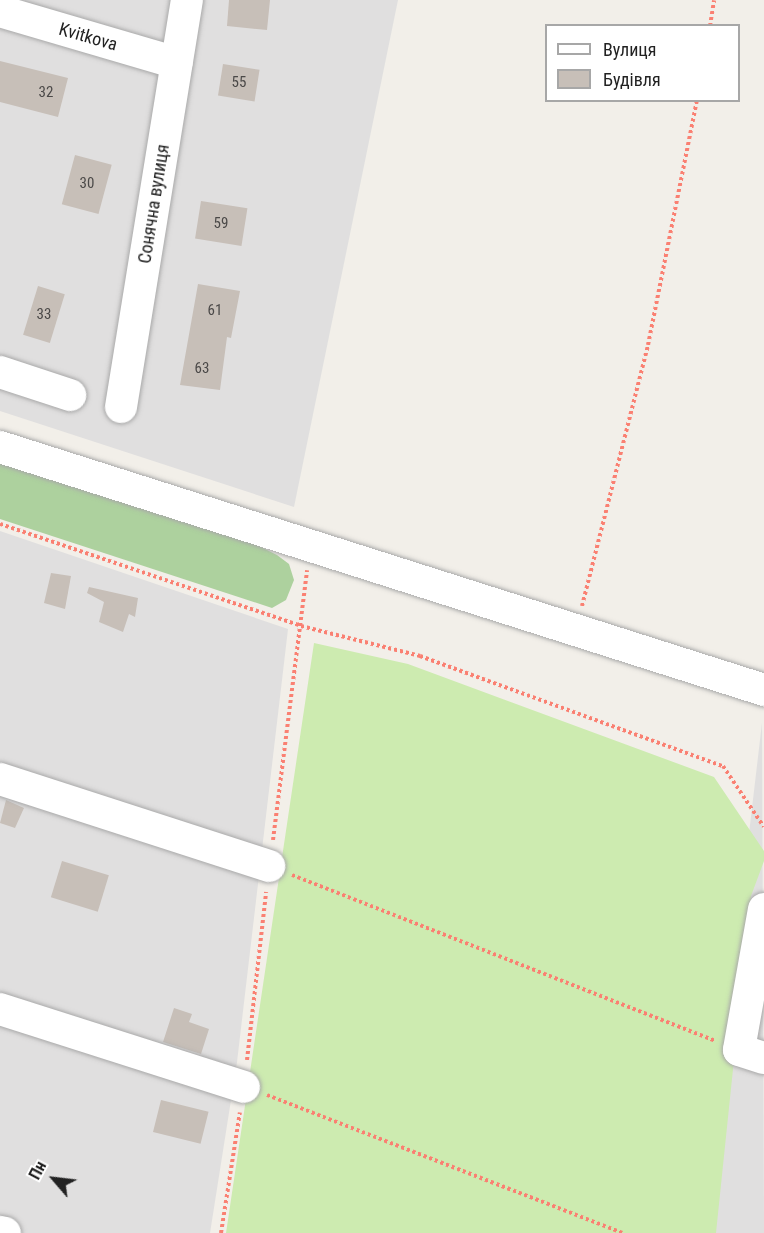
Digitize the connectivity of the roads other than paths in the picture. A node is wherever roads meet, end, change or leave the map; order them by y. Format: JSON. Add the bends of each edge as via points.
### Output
{"nodes":[{"id":1,"x":187,"y":0,"type":"edge"},
{"id":2,"x":0,"y":11,"type":"edge"},
{"id":3,"x":177,"y":63,"type":"junction"},
{"id":4,"x":0,"y":372,"type":"edge"},
{"id":5,"x":70,"y":395,"type":"dead end"},
{"id":6,"x":121,"y":407,"type":"dead end"},
{"id":7,"x":0,"y":447,"type":"edge"},
{"id":8,"x":764,"y":690,"type":"edge"},
{"id":9,"x":0,"y":779,"type":"edge"},
{"id":10,"x":269,"y":866,"type":"road end"},
{"id":11,"x":764,"y":909,"type":"edge"},
{"id":12,"x":0,"y":1009,"type":"edge"},
{"id":13,"x":752,"y":1054,"type":"edge"},
{"id":14,"x":244,"y":1086,"type":"road end"},
{"id":15,"x":0,"y":1232,"type":"edge"},
{"id":16,"x":4,"y":1233,"type":"edge"}],
"edges":[{"from":1,"to":3,"type":"street","name":"Сонячна вулиця"},
{"from":2,"to":3,"type":"street","name":"Kvitkova"},
{"from":3,"to":6,"type":"street","name":"Сонячна вулиця"},
{"from":4,"to":5,"type":"street"},
{"from":7,"to":8,"type":"street"},
{"from":9,"to":10,"type":"street"},
{"from":11,"to":13,"type":"street"},
{"from":12,"to":14,"type":"street"},
{"from":15,"to":16,"type":"street"}]}
